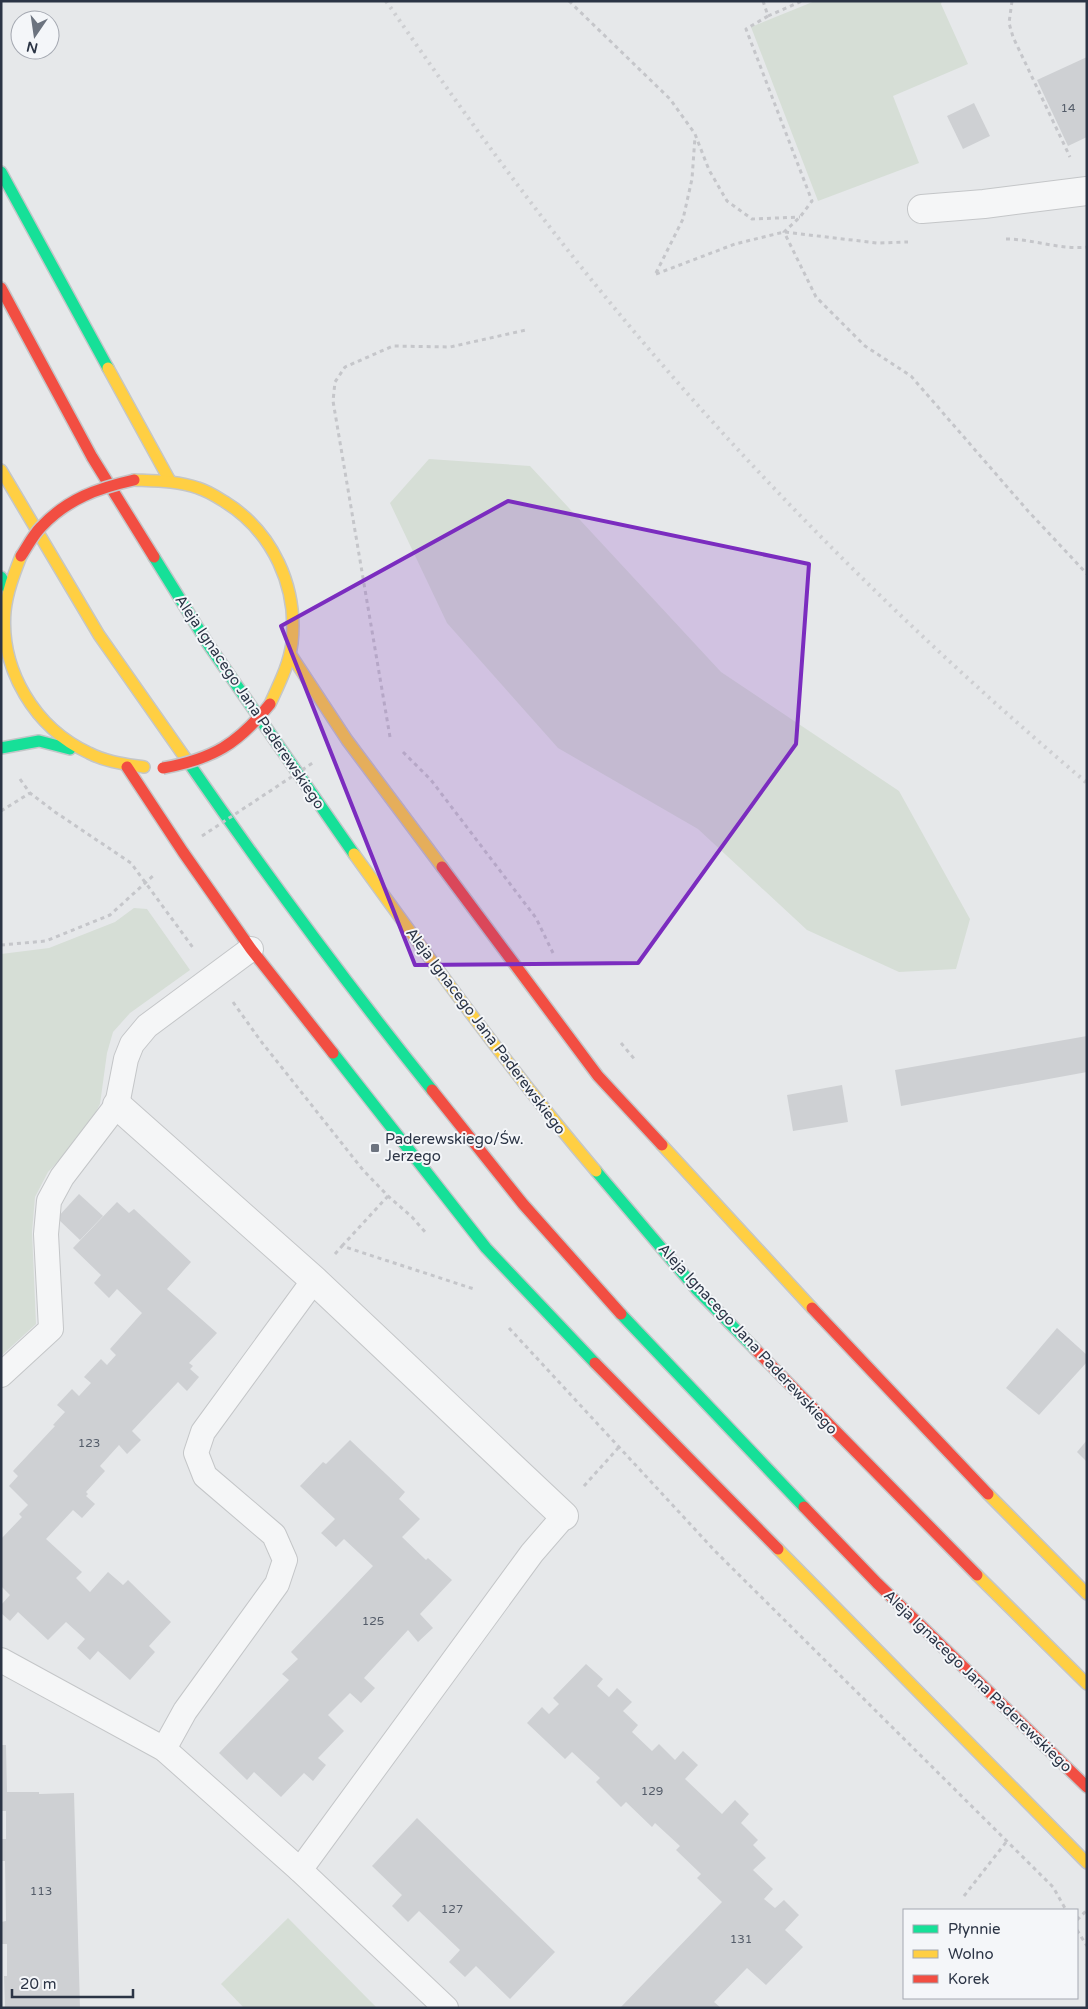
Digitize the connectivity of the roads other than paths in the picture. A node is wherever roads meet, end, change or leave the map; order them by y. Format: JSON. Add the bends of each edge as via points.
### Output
{"nodes":[{"id":1,"x":1,"y":172,"type":"edge"},
{"id":2,"x":1086,"y":191,"type":"edge"},
{"id":3,"x":922,"y":209,"type":"dead end"},
{"id":4,"x":1,"y":288,"type":"edge"},
{"id":5,"x":1,"y":470,"type":"edge"},
{"id":6,"x":170,"y":481,"type":"junction"},
{"id":7,"x":1,"y":577,"type":"edge"},
{"id":8,"x":8,"y":589,"type":"junction"},
{"id":9,"x":6,"y":648,"type":"junction"},
{"id":10,"x":291,"y":655,"type":"junction"},
{"id":11,"x":1,"y":660,"type":"edge"},
{"id":12,"x":1,"y":748,"type":"edge"},
{"id":13,"x":82,"y":752,"type":"junction"},
{"id":14,"x":127,"y":767,"type":"junction"},
{"id":15,"x":251,"y":949,"type":"junction"},
{"id":16,"x":117,"y":1105,"type":"junction"},
{"id":17,"x":314,"y":1280,"type":"junction"},
{"id":18,"x":1,"y":1375,"type":"edge"},
{"id":19,"x":561,"y":1514,"type":"joint"},
{"id":20,"x":1087,"y":1594,"type":"edge"},
{"id":21,"x":1,"y":1660,"type":"edge"},
{"id":22,"x":1087,"y":1684,"type":"edge"},
{"id":23,"x":164,"y":1749,"type":"junction"},
{"id":24,"x":1087,"y":1787,"type":"edge"},
{"id":25,"x":1087,"y":1863,"type":"edge"},
{"id":26,"x":300,"y":1870,"type":"junction"},
{"id":27,"x":446,"y":2008,"type":"edge"}],
"edges":[{"from":1,"to":6,"type":"main road"},
{"from":2,"to":3,"type":"street"},
{"from":4,"to":22,"type":"main road","name":"Aleja Ignacego Jana Paderewskiego","via":[[92,457],[208,644],[314,800],[441,974],[562,1131],[697,1290],[925,1524]]},
{"from":5,"to":24,"type":"main road","name":"Aleja Ignacego Jana Paderewskiego","via":[[100,635],[246,846],[381,1027],[523,1204],[646,1342],[877,1583]]},
{"from":6,"to":8,"type":"main road","bridge":true,"via":[[134,480],[100,488],[68,504],[42,527],[21,556]]},
{"from":6,"to":10,"type":"main road","via":[[208,492],[242,513],[268,542],[286,577],[294,616]]},
{"from":7,"to":8,"type":"main road"},
{"from":8,"to":9,"type":"main road","via":[[4,619]]},
{"from":9,"to":11,"type":"main road"},
{"from":9,"to":13,"type":"main road","via":[[20,690],[46,726]]},
{"from":10,"to":14,"type":"main road","bridge":true,"via":[[270,704],[258,720],[231,744],[198,760],[163,768]]},
{"from":10,"to":20,"type":"main road","via":[[347,740],[598,1076],[847,1346]]},
{"from":12,"to":13,"type":"main road","via":[[39,741]]},
{"from":13,"to":14,"type":"main road"},
{"from":14,"to":15,"type":"main road"},
{"from":15,"to":16,"type":"lane","via":[[142,1032],[126,1059]]},
{"from":15,"to":25,"type":"main road","via":[[486,1248]]},
{"from":16,"to":17,"type":"street"},
{"from":16,"to":18,"type":"lane","via":[[62,1177],[49,1201],[46,1234],[51,1330]]},
{"from":17,"to":19,"type":"street"},
{"from":17,"to":23,"type":"lane","via":[[203,1432],[196,1453],[205,1476],[274,1535],[285,1560],[277,1584],[185,1711]]},
{"from":19,"to":26,"type":"lane"},
{"from":21,"to":23,"type":"lane"},
{"from":23,"to":26,"type":"lane"},
{"from":26,"to":27,"type":"lane"}]}
